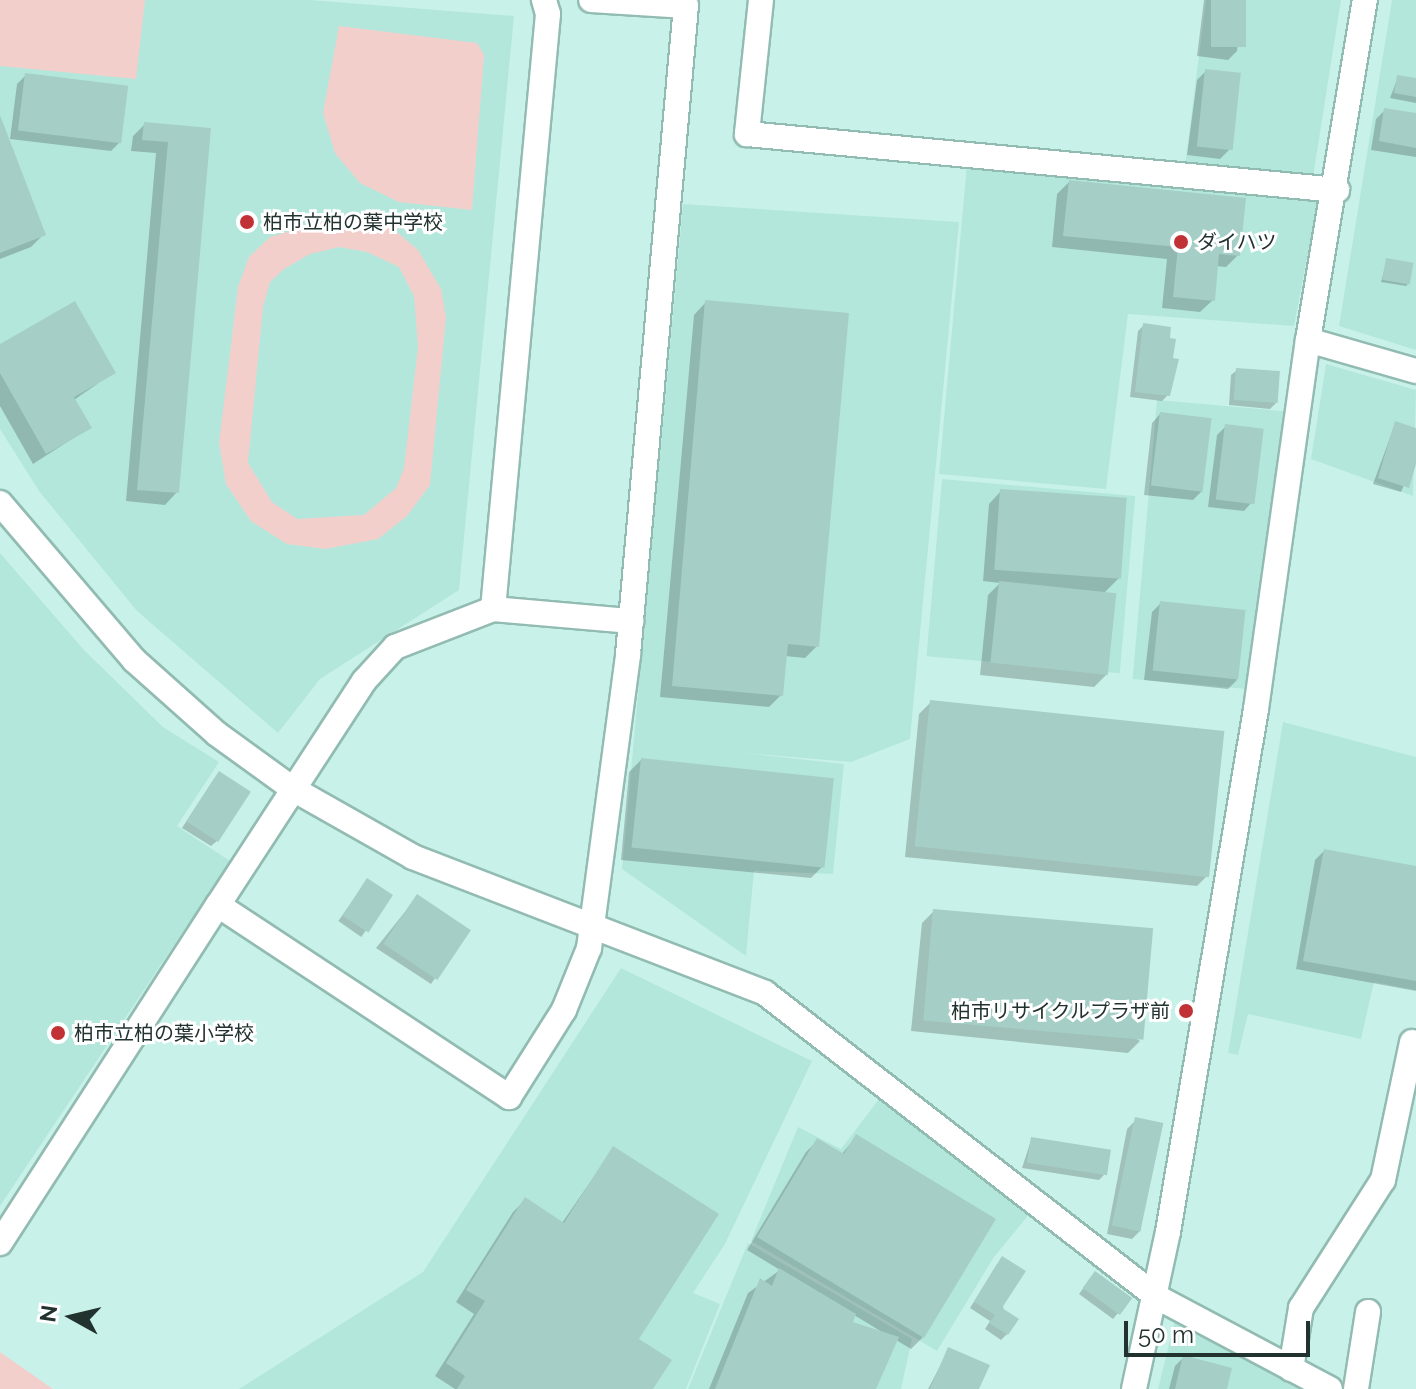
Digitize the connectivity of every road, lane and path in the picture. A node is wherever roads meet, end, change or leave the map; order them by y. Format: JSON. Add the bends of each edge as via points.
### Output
{"nodes":[{"id":1,"x":544,"y":0,"type":"edge"},
{"id":2,"x":591,"y":0,"type":"edge"},
{"id":3,"x":761,"y":0,"type":"edge"},
{"id":4,"x":1365,"y":0,"type":"edge"},
{"id":5,"x":1337,"y":190,"type":"junction"},
{"id":6,"x":1308,"y":340,"type":"junction"},
{"id":7,"x":1416,"y":371,"type":"edge"},
{"id":8,"x":0,"y":503,"type":"edge"},
{"id":9,"x":493,"y":609,"type":"junction"},
{"id":10,"x":631,"y":621,"type":"junction"},
{"id":11,"x":293,"y":789,"type":"junction"},
{"id":12,"x":218,"y":905,"type":"junction"},
{"id":13,"x":593,"y":927,"type":"junction"},
{"id":14,"x":1412,"y":1042,"type":"dead end"},
{"id":15,"x":0,"y":1243,"type":"edge"},
{"id":16,"x":1155,"y":1296,"type":"junction"},
{"id":17,"x":1368,"y":1312,"type":"dead end"},
{"id":18,"x":1291,"y":1369,"type":"junction"},
{"id":19,"x":1134,"y":1389,"type":"edge"},
{"id":20,"x":1330,"y":1389,"type":"edge"},
{"id":21,"x":1356,"y":1389,"type":"edge"}],
"edges":[{"from":1,"to":9,"type":"street","via":[[548,14]]},
{"from":2,"to":10,"type":"street","via":[[686,6]]},
{"from":3,"to":5,"type":"street","via":[[747,134]]},
{"from":4,"to":5,"type":"street"},
{"from":5,"to":6,"type":"street"},
{"from":6,"to":7,"type":"street"},
{"from":6,"to":16,"type":"street","via":[[1256,709]]},
{"from":8,"to":11,"type":"street","via":[[134,660],[217,734]]},
{"from":9,"to":10,"type":"street"},
{"from":9,"to":11,"type":"street","via":[[395,647],[364,681]]},
{"from":10,"to":13,"type":"street"},
{"from":11,"to":12,"type":"street"},
{"from":11,"to":13,"type":"street","via":[[413,857]]},
{"from":12,"to":13,"type":"street","via":[[509,1097],[564,1010]]},
{"from":12,"to":15,"type":"street"},
{"from":13,"to":16,"type":"street","via":[[765,993]]},
{"from":14,"to":18,"type":"street","via":[[1383,1180],[1301,1308]]},
{"from":16,"to":18,"type":"street"},
{"from":16,"to":19,"type":"street"},
{"from":17,"to":21,"type":"street"},
{"from":18,"to":20,"type":"street"}]}
